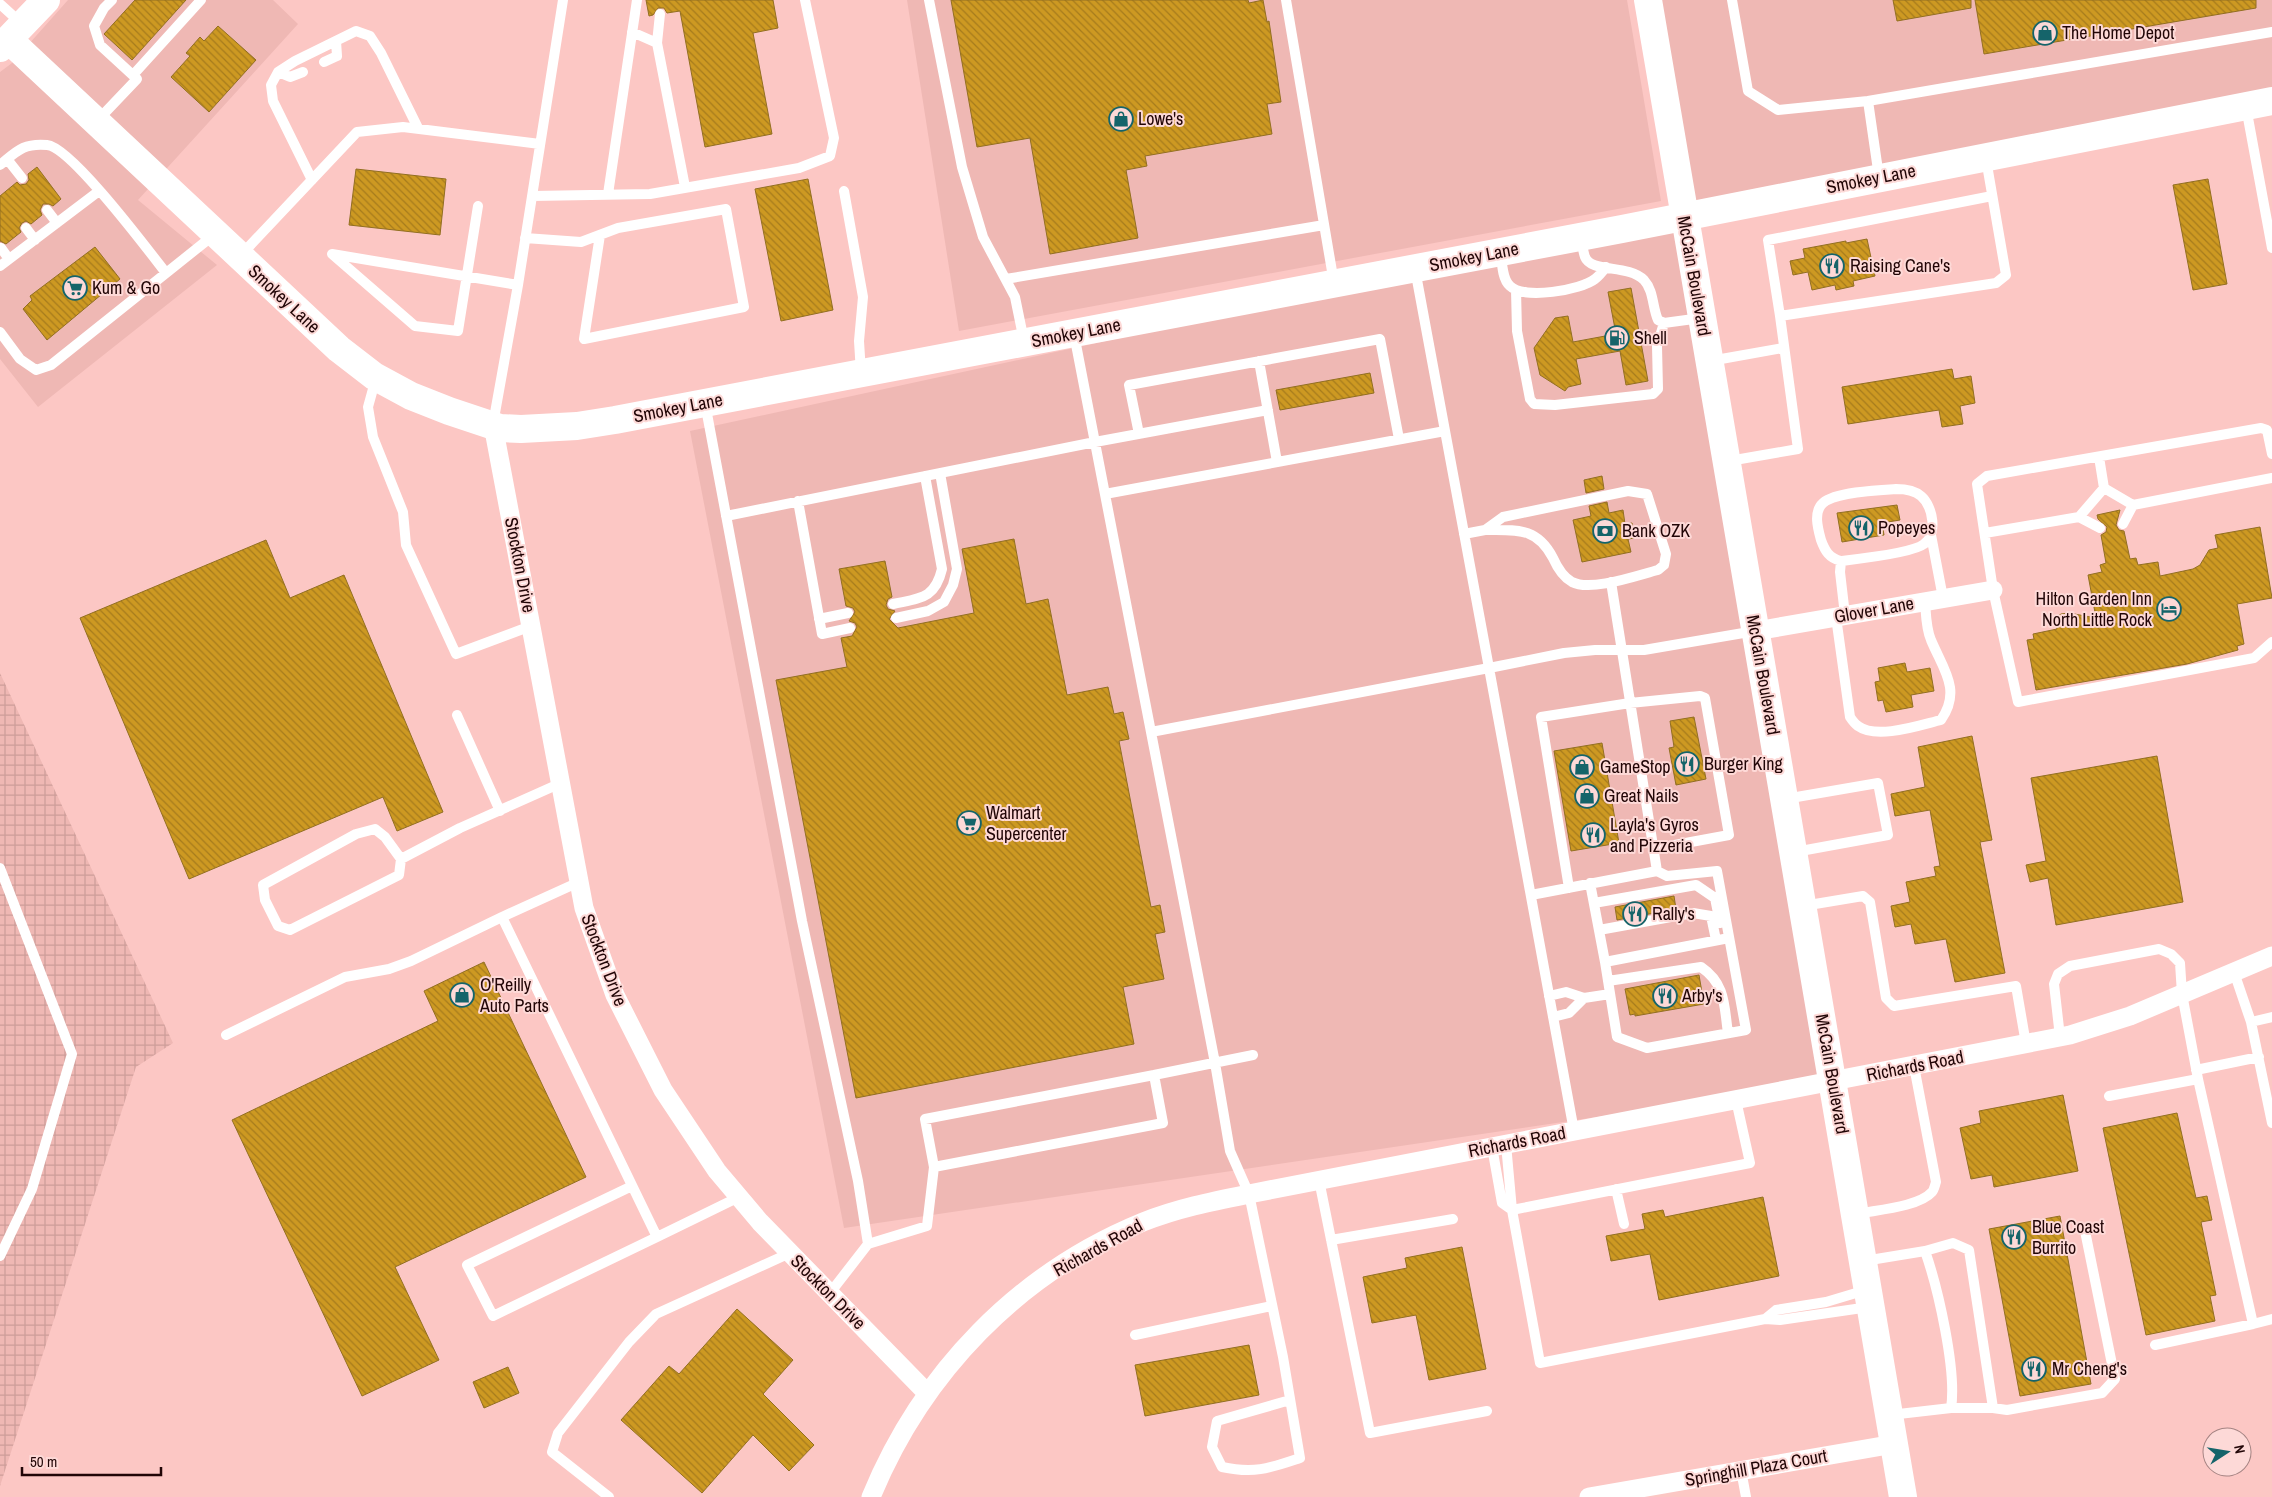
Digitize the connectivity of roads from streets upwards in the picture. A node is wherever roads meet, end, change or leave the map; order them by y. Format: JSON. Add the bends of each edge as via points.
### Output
{"nodes":[{"id":1,"x":46,"y":0,"type":"edge"},
{"id":2,"x":1648,"y":0,"type":"edge"},
{"id":3,"x":11,"y":38,"type":"edge"},
{"id":4,"x":2272,"y":101,"type":"edge"},
{"id":5,"x":1684,"y":216,"type":"junction"},
{"id":6,"x":493,"y":425,"type":"junction"},
{"id":7,"x":1993,"y":590,"type":"road end"},
{"id":8,"x":1756,"y":631,"type":"junction"},
{"id":9,"x":2272,"y":956,"type":"edge"},
{"id":10,"x":1834,"y":1082,"type":"junction"},
{"id":11,"x":928,"y":1393,"type":"junction"},
{"id":12,"x":1894,"y":1444,"type":"junction"},
{"id":13,"x":1622,"y":1494,"type":"edge"},
{"id":14,"x":871,"y":1497,"type":"edge"},
{"id":15,"x":1589,"y":1497,"type":"edge"},
{"id":16,"x":1903,"y":1497,"type":"edge"}],
"edges":[{"from":1,"to":3,"type":"street"},
{"from":2,"to":5,"type":"street","name":"McCain Boulevard"},
{"from":3,"to":6,"type":"street","name":"Smokey Lane","via":[[339,349],[376,377],[411,396]]},
{"from":4,"to":5,"type":"street","name":"Smokey Lane"},
{"from":5,"to":6,"type":"street","name":"Smokey Lane","via":[[576,426],[521,429]]},
{"from":5,"to":8,"type":"street","name":"McCain Boulevard"},
{"from":6,"to":11,"type":"street","name":"Stockton Drive","via":[[584,908],[615,995],[663,1090],[717,1171],[790,1253]]},
{"from":7,"to":8,"type":"street","name":"Glover Lane"},
{"from":8,"to":10,"type":"street","name":"McCain Boulevard"},
{"from":9,"to":10,"type":"street","name":"Richards Road","via":[[2130,1016],[2060,1037]]},
{"from":10,"to":11,"type":"street","name":"Richards Road","via":[[1188,1207],[1122,1232],[1085,1251],[1021,1293],[959,1353]]},
{"from":10,"to":12,"type":"street","name":"McCain Boulevard"},
{"from":11,"to":14,"type":"street","name":"Richards Road","via":[[888,1457]]},
{"from":12,"to":13,"type":"street","name":"Springhill Plaza Court"},
{"from":12,"to":16,"type":"street","name":"McCain Boulevard"},
{"from":13,"to":15,"type":"street","name":"Springhill Plaza Court"}]}
